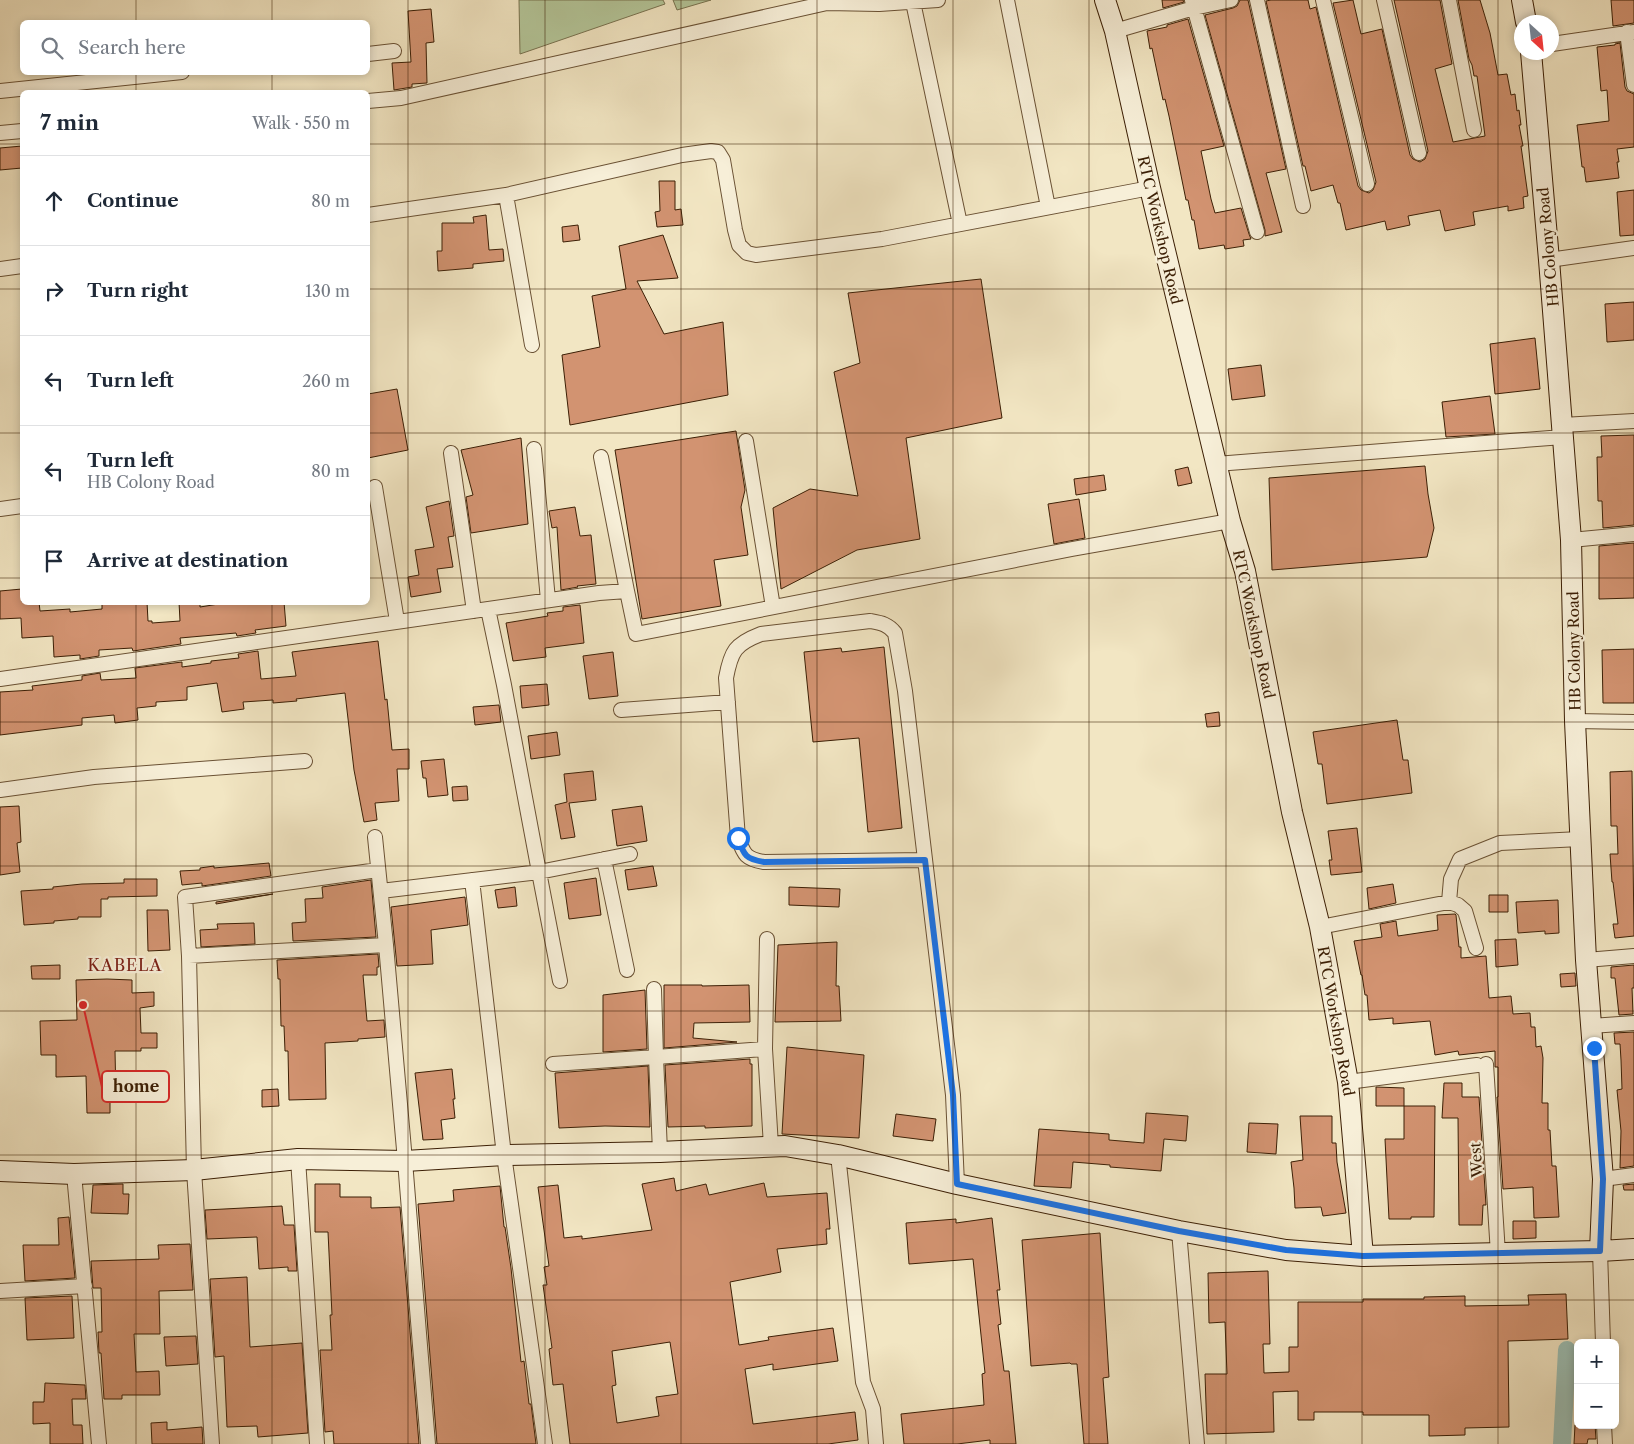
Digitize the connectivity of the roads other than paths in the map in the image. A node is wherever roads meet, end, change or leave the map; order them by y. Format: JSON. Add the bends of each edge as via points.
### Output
{"nodes":[{"id":1,"x":938,"y":0,"type":"edge"},
{"id":2,"x":1007,"y":0,"type":"edge"},
{"id":3,"x":1106,"y":0,"type":"edge"},
{"id":4,"x":1231,"y":0,"type":"edge"},
{"id":5,"x":1257,"y":0,"type":"edge"},
{"id":6,"x":1323,"y":0,"type":"edge"},
{"id":7,"x":1384,"y":0,"type":"edge"},
{"id":8,"x":1449,"y":0,"type":"edge"},
{"id":9,"x":1522,"y":0,"type":"edge"},
{"id":10,"x":913,"y":2,"type":"junction"},
{"id":11,"x":1193,"y":4,"type":"edge"},
{"id":12,"x":1525,"y":15,"type":"edge"},
{"id":13,"x":1115,"y":31,"type":"junction"},
{"id":14,"x":1630,"y":32,"type":"edge"},
{"id":15,"x":1559,"y":43,"type":"edge"},
{"id":16,"x":394,"y":51,"type":"dead end"},
{"id":17,"x":370,"y":54,"type":"edge"},
{"id":18,"x":1532,"y":60,"type":"edge"},
{"id":19,"x":153,"y":75,"type":"edge"},
{"id":20,"x":1634,"y":85,"type":"edge"},
{"id":21,"x":0,"y":91,"type":"edge"},
{"id":22,"x":370,"y":101,"type":"edge"},
{"id":23,"x":1474,"y":130,"type":"dead end"},
{"id":24,"x":20,"y":131,"type":"edge"},
{"id":25,"x":0,"y":133,"type":"edge"},
{"id":26,"x":1419,"y":153,"type":"dead end"},
{"id":27,"x":1367,"y":184,"type":"dead end"},
{"id":28,"x":1150,"y":188,"type":"junction"},
{"id":29,"x":506,"y":194,"type":"junction"},
{"id":30,"x":1304,"y":206,"type":"dead end"},
{"id":31,"x":1048,"y":207,"type":"junction"},
{"id":32,"x":370,"y":215,"type":"edge"},
{"id":33,"x":960,"y":224,"type":"junction"},
{"id":34,"x":1257,"y":232,"type":"dead end"},
{"id":35,"x":1634,"y":248,"type":"edge"},
{"id":36,"x":1549,"y":260,"type":"junction"},
{"id":37,"x":20,"y":266,"type":"edge"},
{"id":38,"x":0,"y":269,"type":"edge"},
{"id":39,"x":532,"y":345,"type":"dead end"},
{"id":40,"x":1634,"y":421,"type":"edge"},
{"id":41,"x":1562,"y":431,"type":"junction"},
{"id":42,"x":746,"y":441,"type":"dead end"},
{"id":43,"x":534,"y":449,"type":"dead end"},
{"id":44,"x":451,"y":453,"type":"dead end"},
{"id":45,"x":601,"y":457,"type":"dead end"},
{"id":46,"x":1216,"y":464,"type":"junction"},
{"id":47,"x":375,"y":487,"type":"dead end"},
{"id":48,"x":20,"y":506,"type":"edge"},
{"id":49,"x":0,"y":509,"type":"edge"},
{"id":50,"x":1230,"y":521,"type":"junction"},
{"id":51,"x":1634,"y":534,"type":"edge"},
{"id":52,"x":1571,"y":540,"type":"junction"},
{"id":53,"x":627,"y":591,"type":"junction"},
{"id":54,"x":548,"y":600,"type":"junction"},
{"id":55,"x":773,"y":608,"type":"junction"},
{"id":56,"x":488,"y":609,"type":"junction"},
{"id":57,"x":474,"y":611,"type":"junction"},
{"id":58,"x":397,"y":621,"type":"junction"},
{"id":59,"x":0,"y":679,"type":"edge"},
{"id":60,"x":728,"y":702,"type":"junction"},
{"id":61,"x":620,"y":710,"type":"dead end"},
{"id":62,"x":1575,"y":721,"type":"junction"},
{"id":63,"x":1634,"y":722,"type":"edge"},
{"id":64,"x":305,"y":761,"type":"dead end"},
{"id":65,"x":0,"y":790,"type":"edge"},
{"id":66,"x":375,"y":837,"type":"dead end"},
{"id":67,"x":1580,"y":839,"type":"junction"},
{"id":68,"x":630,"y":854,"type":"dead end"},
{"id":69,"x":604,"y":859,"type":"junction"},
{"id":70,"x":925,"y":860,"type":"junction"},
{"id":71,"x":378,"y":870,"type":"junction"},
{"id":72,"x":539,"y":872,"type":"junction"},
{"id":73,"x":472,"y":880,"type":"junction"},
{"id":74,"x":381,"y":891,"type":"junction"},
{"id":75,"x":1449,"y":902,"type":"junction"},
{"id":76,"x":1320,"y":927,"type":"junction"},
{"id":77,"x":767,"y":939,"type":"dead end"},
{"id":78,"x":386,"y":944,"type":"junction"},
{"id":79,"x":1476,"y":948,"type":"dead end"},
{"id":80,"x":189,"y":956,"type":"junction"},
{"id":81,"x":1634,"y":956,"type":"edge"},
{"id":82,"x":1586,"y":960,"type":"junction"},
{"id":83,"x":627,"y":970,"type":"dead end"},
{"id":84,"x":560,"y":981,"type":"dead end"},
{"id":85,"x":654,"y":989,"type":"dead end"},
{"id":86,"x":1634,"y":1023,"type":"edge"},
{"id":87,"x":1591,"y":1026,"type":"junction"},
{"id":88,"x":765,"y":1049,"type":"junction"},
{"id":89,"x":656,"y":1057,"type":"junction"},
{"id":90,"x":553,"y":1064,"type":"dead end"},
{"id":91,"x":1348,"y":1082,"type":"junction"},
{"id":92,"x":771,"y":1146,"type":"junction"},
{"id":93,"x":660,"y":1152,"type":"junction"},
{"id":94,"x":504,"y":1155,"type":"junction"},
{"id":95,"x":838,"y":1155,"type":"junction"},
{"id":96,"x":298,"y":1159,"type":"junction"},
{"id":97,"x":405,"y":1161,"type":"junction"},
{"id":98,"x":0,"y":1170,"type":"edge"},
{"id":99,"x":194,"y":1170,"type":"junction"},
{"id":100,"x":74,"y":1174,"type":"junction"},
{"id":101,"x":1634,"y":1175,"type":"edge"},
{"id":102,"x":1603,"y":1179,"type":"junction"},
{"id":103,"x":957,"y":1184,"type":"junction"},
{"id":104,"x":1179,"y":1231,"type":"junction"},
{"id":105,"x":1634,"y":1249,"type":"edge"},
{"id":106,"x":1600,"y":1251,"type":"junction"},
{"id":107,"x":1498,"y":1254,"type":"junction"},
{"id":108,"x":1363,"y":1256,"type":"junction"},
{"id":109,"x":85,"y":1286,"type":"junction"},
{"id":110,"x":0,"y":1291,"type":"edge"},
{"id":111,"x":1602,"y":1339,"type":"edge"},
{"id":112,"x":1604,"y":1429,"type":"edge"},
{"id":113,"x":99,"y":1444,"type":"edge"},
{"id":114,"x":212,"y":1444,"type":"edge"},
{"id":115,"x":317,"y":1444,"type":"edge"},
{"id":116,"x":428,"y":1444,"type":"edge"},
{"id":117,"x":545,"y":1444,"type":"edge"},
{"id":118,"x":876,"y":1444,"type":"edge"},
{"id":119,"x":1197,"y":1444,"type":"edge"},
{"id":120,"x":1605,"y":1444,"type":"edge"}],
"edges":[{"from":1,"to":10,"type":"street"},
{"from":2,"to":31,"type":"street"},
{"from":3,"to":13,"type":"street","name":"RTC Workshop Road"},
{"from":4,"to":11,"type":"street"},
{"from":5,"to":30,"type":"street"},
{"from":6,"to":27,"type":"street"},
{"from":7,"to":26,"type":"street"},
{"from":8,"to":23,"type":"street"},
{"from":9,"to":12,"type":"street"},
{"from":10,"to":22,"type":"street","via":[[827,3],[401,98]]},
{"from":10,"to":33,"type":"street"},
{"from":11,"to":13,"type":"street"},
{"from":11,"to":34,"type":"street"},
{"from":13,"to":28,"type":"street","name":"RTC Workshop Road"},
{"from":14,"to":15,"type":"street"},
{"from":14,"to":20,"type":"street"},
{"from":16,"to":17,"type":"street"},
{"from":18,"to":36,"type":"street","name":"HB Colony Road"},
{"from":19,"to":21,"type":"street"},
{"from":24,"to":25,"type":"street"},
{"from":28,"to":31,"type":"street"},
{"from":28,"to":46,"type":"street","name":"RTC Workshop Road"},
{"from":29,"to":32,"type":"street"},
{"from":29,"to":33,"type":"street","via":[[711,151],[718,152],[723,160],[735,230],[739,245],[747,253],[756,255],[882,239]]},
{"from":29,"to":39,"type":"street"},
{"from":31,"to":33,"type":"street"},
{"from":35,"to":36,"type":"street"},
{"from":36,"to":41,"type":"street","name":"HB Colony Road"},
{"from":37,"to":38,"type":"street"},
{"from":40,"to":41,"type":"street"},
{"from":41,"to":46,"type":"street"},
{"from":41,"to":52,"type":"street","name":"HB Colony Road"},
{"from":42,"to":55,"type":"street"},
{"from":43,"to":54,"type":"street"},
{"from":44,"to":57,"type":"street"},
{"from":45,"to":53,"type":"street"},
{"from":46,"to":50,"type":"street","name":"RTC Workshop Road"},
{"from":47,"to":58,"type":"street"},
{"from":48,"to":49,"type":"street"},
{"from":50,"to":55,"type":"street"},
{"from":50,"to":76,"type":"street","name":"RTC Workshop Road","via":[[1245,571],[1292,812]]},
{"from":51,"to":52,"type":"street"},
{"from":52,"to":62,"type":"street","name":"HB Colony Road"},
{"from":53,"to":54,"type":"street"},
{"from":53,"to":55,"type":"street","via":[[636,634]]},
{"from":54,"to":56,"type":"street"},
{"from":56,"to":57,"type":"street"},
{"from":56,"to":72,"type":"street"},
{"from":57,"to":58,"type":"street"},
{"from":58,"to":59,"type":"street"},
{"from":60,"to":61,"type":"street"},
{"from":60,"to":70,"type":"street","via":[[738,838],[742,852],[751,860]]},
{"from":60,"to":70,"type":"street","via":[[726,678],[730,658],[736,648],[748,639],[761,634],[870,621],[890,627],[895,633],[905,691]]},
{"from":62,"to":63,"type":"street"},
{"from":62,"to":67,"type":"street","name":"HB Colony Road"},
{"from":64,"to":65,"type":"street","via":[[94,777]]},
{"from":66,"to":71,"type":"street"},
{"from":67,"to":75,"type":"street","via":[[1500,843],[1460,859],[1451,879]]},
{"from":67,"to":82,"type":"street","name":"HB Colony Road"},
{"from":68,"to":69,"type":"street"},
{"from":69,"to":72,"type":"street"},
{"from":69,"to":83,"type":"street"},
{"from":70,"to":103,"type":"street","via":[[953,1095]]},
{"from":71,"to":74,"type":"street"},
{"from":71,"to":80,"type":"street","via":[[185,897]]},
{"from":72,"to":73,"type":"street"},
{"from":72,"to":84,"type":"street"},
{"from":73,"to":74,"type":"street"},
{"from":73,"to":94,"type":"street"},
{"from":74,"to":78,"type":"street"},
{"from":75,"to":76,"type":"street"},
{"from":75,"to":79,"type":"street","via":[[1465,911]]},
{"from":76,"to":91,"type":"street","name":"RTC Workshop Road"},
{"from":77,"to":88,"type":"street"},
{"from":78,"to":80,"type":"street"},
{"from":78,"to":97,"type":"street"},
{"from":80,"to":99,"type":"street"},
{"from":81,"to":82,"type":"street"},
{"from":82,"to":87,"type":"street","name":"HB Colony Road"},
{"from":85,"to":89,"type":"street"},
{"from":86,"to":87,"type":"street"},
{"from":87,"to":102,"type":"street","name":"HB Colony Road"},
{"from":88,"to":89,"type":"street"},
{"from":88,"to":92,"type":"street"},
{"from":89,"to":90,"type":"street"},
{"from":89,"to":93,"type":"street"},
{"from":91,"to":107,"type":"street","name":"West","via":[[1482,1064]]},
{"from":91,"to":108,"type":"street","name":"RTC Workshop Road"},
{"from":92,"to":93,"type":"street"},
{"from":92,"to":95,"type":"street"},
{"from":93,"to":94,"type":"street"},
{"from":94,"to":97,"type":"street"},
{"from":94,"to":117,"type":"street"},
{"from":95,"to":103,"type":"street"},
{"from":95,"to":118,"type":"street","via":[[863,1382],[873,1409]]},
{"from":96,"to":97,"type":"street"},
{"from":96,"to":99,"type":"street"},
{"from":96,"to":115,"type":"street"},
{"from":97,"to":116,"type":"street"},
{"from":98,"to":100,"type":"street"},
{"from":99,"to":100,"type":"street"},
{"from":99,"to":114,"type":"street"},
{"from":100,"to":109,"type":"street"},
{"from":101,"to":102,"type":"street"},
{"from":102,"to":106,"type":"street","name":"HB Colony Road"},
{"from":103,"to":104,"type":"street"},
{"from":104,"to":108,"type":"street","via":[[1286,1250]]},
{"from":104,"to":119,"type":"street"},
{"from":105,"to":106,"type":"street"},
{"from":106,"to":107,"type":"street"},
{"from":106,"to":111,"type":"street"},
{"from":107,"to":108,"type":"street"},
{"from":109,"to":110,"type":"street"},
{"from":109,"to":113,"type":"street"},
{"from":112,"to":120,"type":"street"}]}
